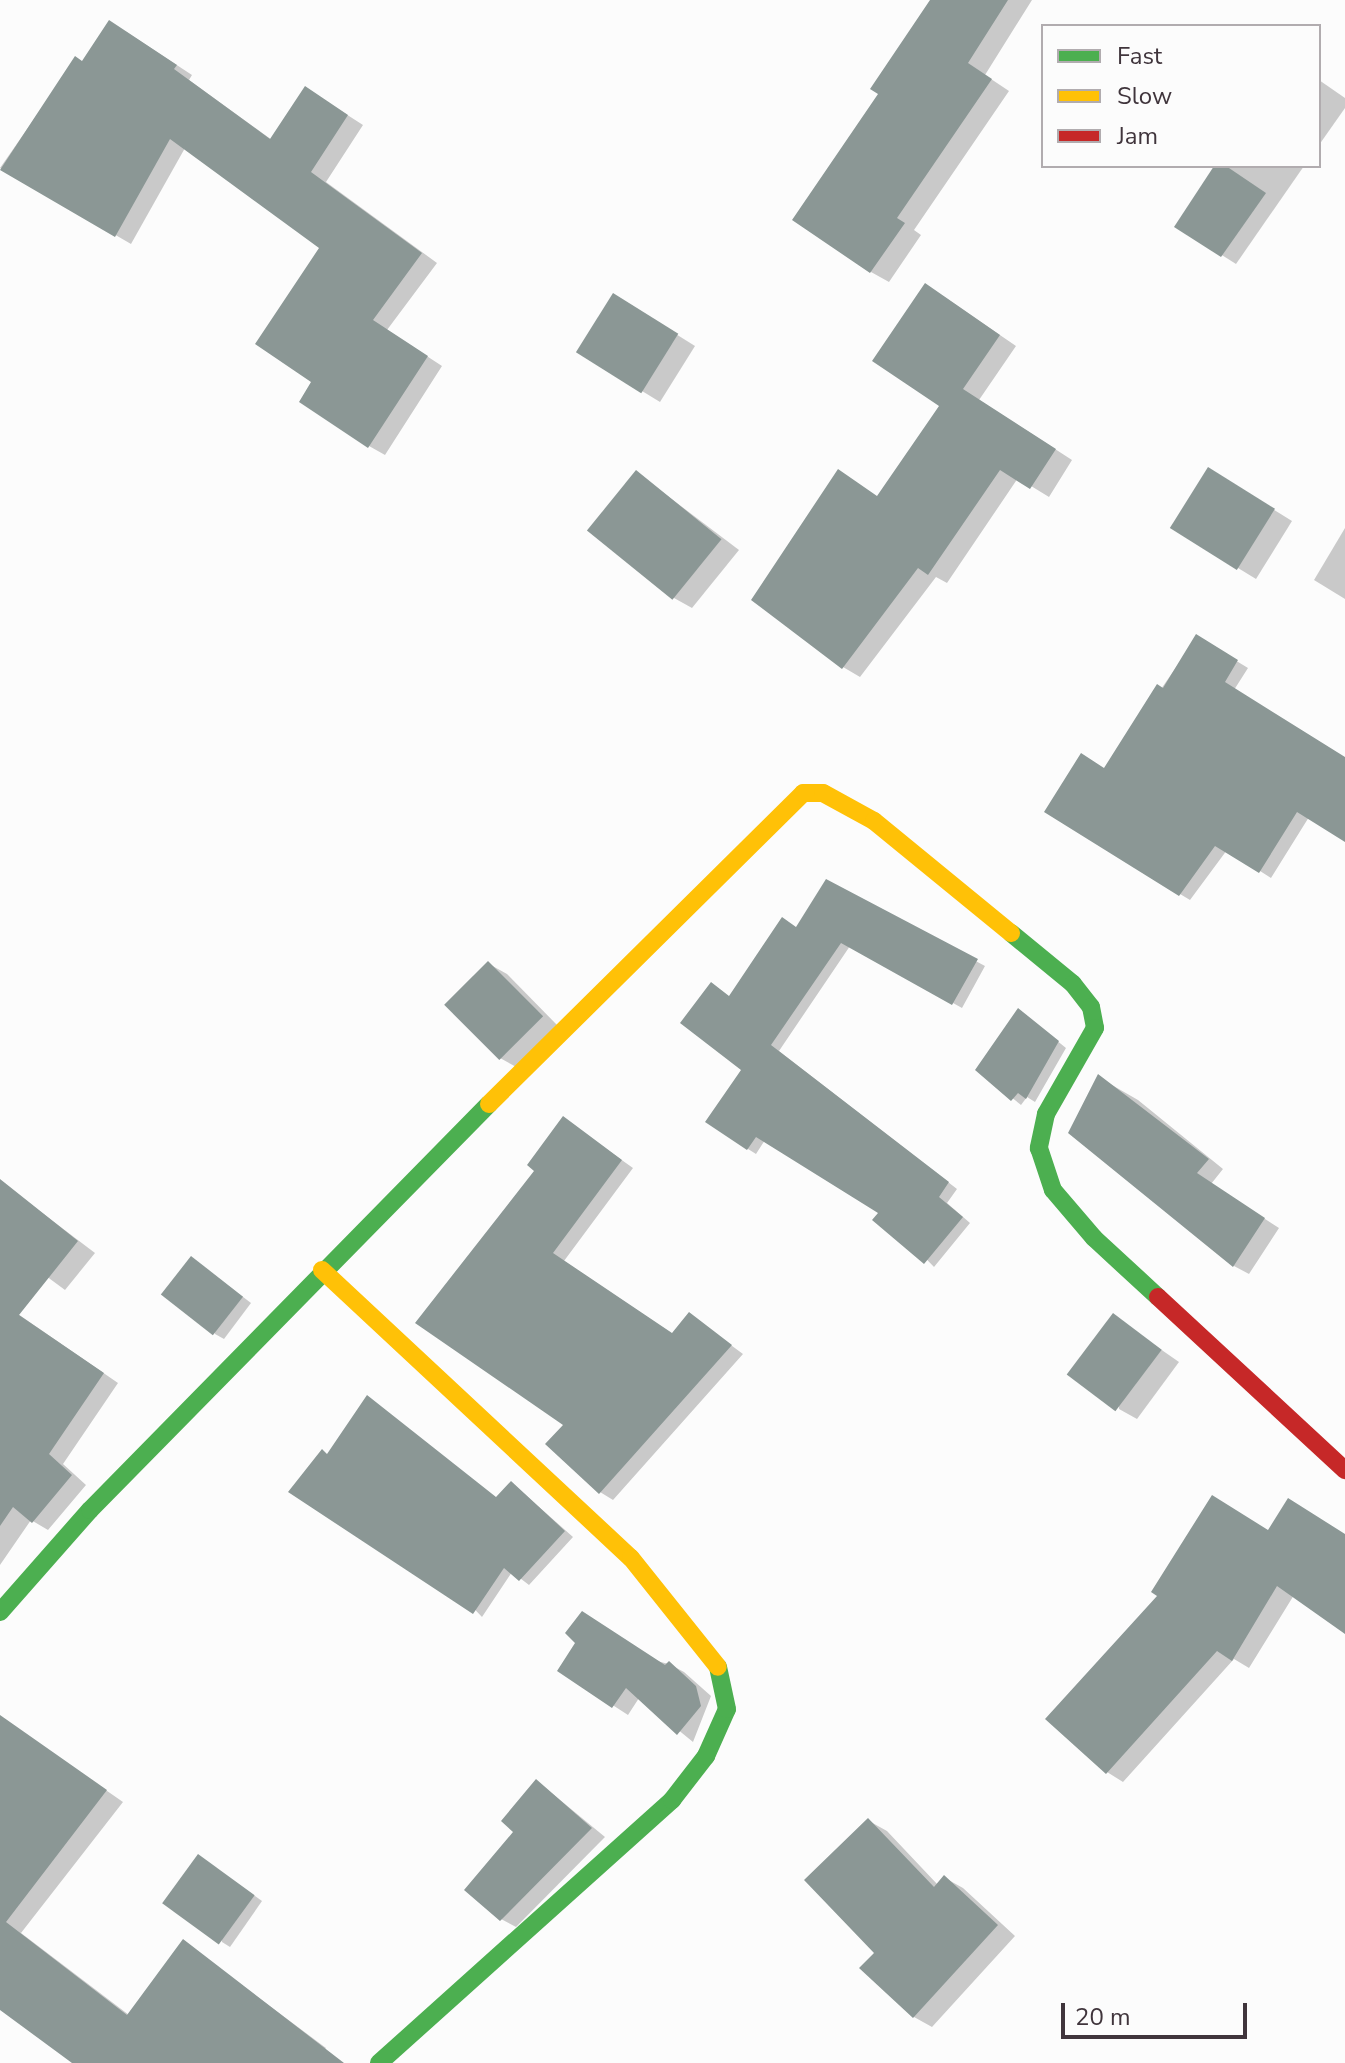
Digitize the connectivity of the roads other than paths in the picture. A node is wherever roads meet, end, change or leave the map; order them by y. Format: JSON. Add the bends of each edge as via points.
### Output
{"nodes":[{"id":1,"x":322,"y":1270,"type":"junction"},
{"id":2,"x":1345,"y":1470,"type":"edge"},
{"id":3,"x":0,"y":1612,"type":"edge"},
{"id":4,"x":379,"y":2063,"type":"edge"}],
"edges":[{"from":1,"to":2,"type":"street","via":[[786,804],[803,793],[823,793],[874,821],[1073,984],[1091,1007],[1095,1028],[1046,1114],[1039,1148],[1053,1190],[1094,1238]]},
{"from":1,"to":3,"type":"street","via":[[90,1510]]},
{"from":1,"to":4,"type":"street","via":[[631,1558],[717,1662],[727,1709],[706,1756],[672,1800]]}]}
